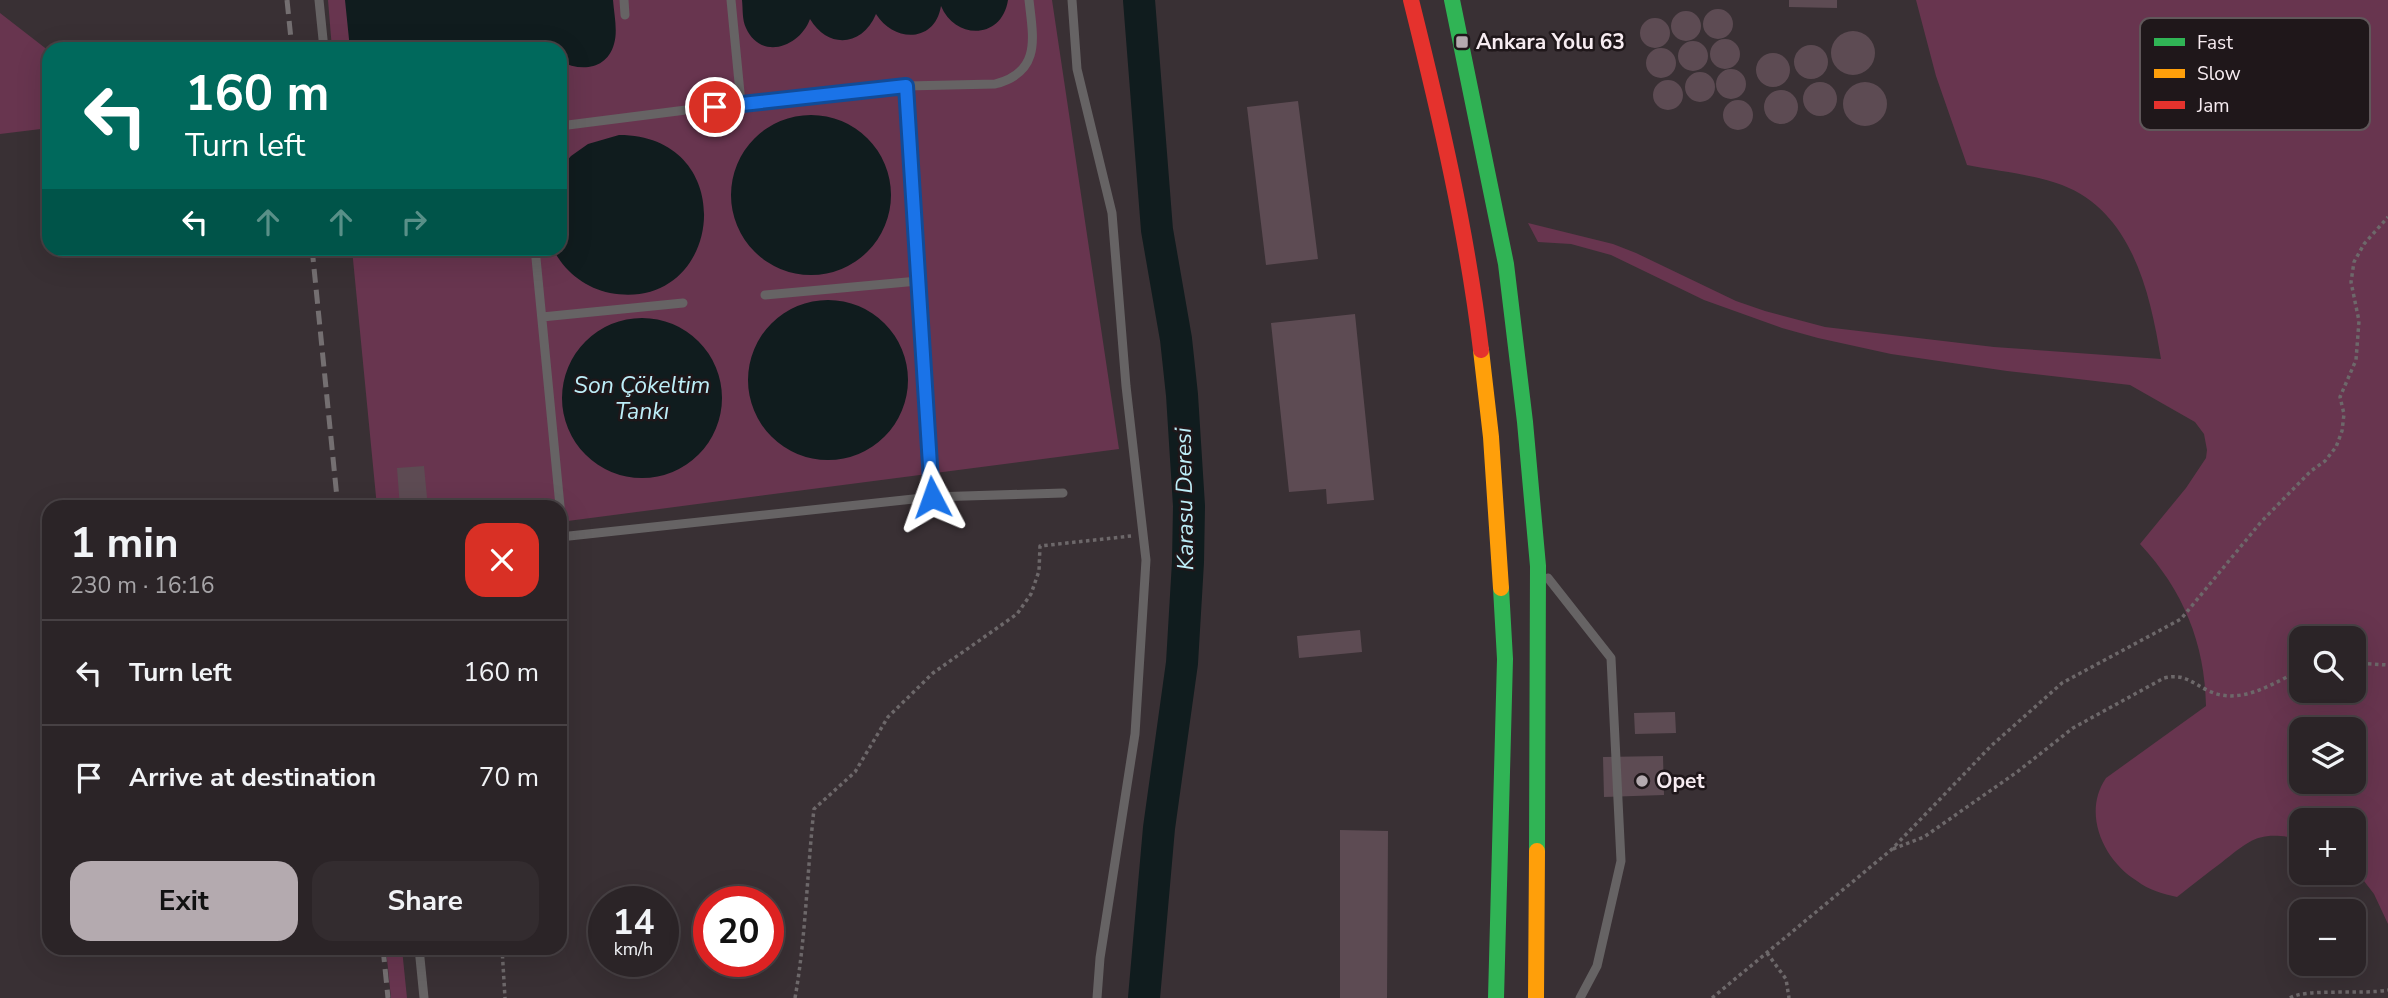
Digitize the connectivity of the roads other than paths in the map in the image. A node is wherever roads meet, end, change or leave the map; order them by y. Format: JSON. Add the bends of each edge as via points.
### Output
{"nodes":[{"id":1,"x":318,"y":0,"type":"edge"},
{"id":2,"x":624,"y":0,"type":"edge"},
{"id":3,"x":731,"y":0,"type":"edge"},
{"id":4,"x":1029,"y":0,"type":"edge"},
{"id":5,"x":1072,"y":0,"type":"edge"},
{"id":6,"x":1411,"y":0,"type":"edge"},
{"id":7,"x":1452,"y":0,"type":"edge"},
{"id":8,"x":625,"y":15,"type":"dead end"},
{"id":9,"x":323,"y":42,"type":"edge"},
{"id":10,"x":906,"y":86,"type":"junction"},
{"id":11,"x":741,"y":103,"type":"junction"},
{"id":12,"x":567,"y":125,"type":"edge"},
{"id":13,"x":536,"y":256,"type":"edge"},
{"id":14,"x":918,"y":281,"type":"junction"},
{"id":15,"x":765,"y":295,"type":"dead end"},
{"id":16,"x":683,"y":303,"type":"dead end"},
{"id":17,"x":542,"y":317,"type":"junction"},
{"id":18,"x":1063,"y":493,"type":"dead end"},
{"id":19,"x":932,"y":497,"type":"junction"},
{"id":20,"x":559,"y":500,"type":"edge"},
{"id":21,"x":567,"y":536,"type":"edge"},
{"id":22,"x":1538,"y":566,"type":"junction"},
{"id":23,"x":420,"y":955,"type":"edge"},
{"id":24,"x":424,"y":998,"type":"edge"},
{"id":25,"x":1097,"y":998,"type":"edge"},
{"id":26,"x":1496,"y":998,"type":"edge"},
{"id":27,"x":1536,"y":998,"type":"edge"},
{"id":28,"x":1580,"y":998,"type":"edge"}],
"edges":[{"from":1,"to":9,"type":"lane"},
{"from":2,"to":8,"type":"lane"},
{"from":3,"to":11,"type":"lane"},
{"from":4,"to":10,"type":"lane","via":[[1033,48],[1016,76],[995,84]]},
{"from":5,"to":25,"type":"lane","via":[[1077,69],[1112,214],[1146,560],[1135,734]]},
{"from":6,"to":26,"type":"highway","via":[[1439,110],[1473,280],[1491,437],[1505,659]]},
{"from":7,"to":22,"type":"highway","via":[[1506,264]]},
{"from":10,"to":11,"type":"lane"},
{"from":10,"to":14,"type":"lane"},
{"from":11,"to":12,"type":"lane"},
{"from":13,"to":17,"type":"lane"},
{"from":14,"to":15,"type":"lane"},
{"from":14,"to":19,"type":"lane"},
{"from":16,"to":17,"type":"lane"},
{"from":17,"to":20,"type":"lane"},
{"from":18,"to":19,"type":"lane"},
{"from":19,"to":21,"type":"lane"},
{"from":22,"to":27,"type":"highway"},
{"from":22,"to":28,"type":"lane","via":[[1611,658],[1621,861],[1597,965]]},
{"from":23,"to":24,"type":"lane"}]}
